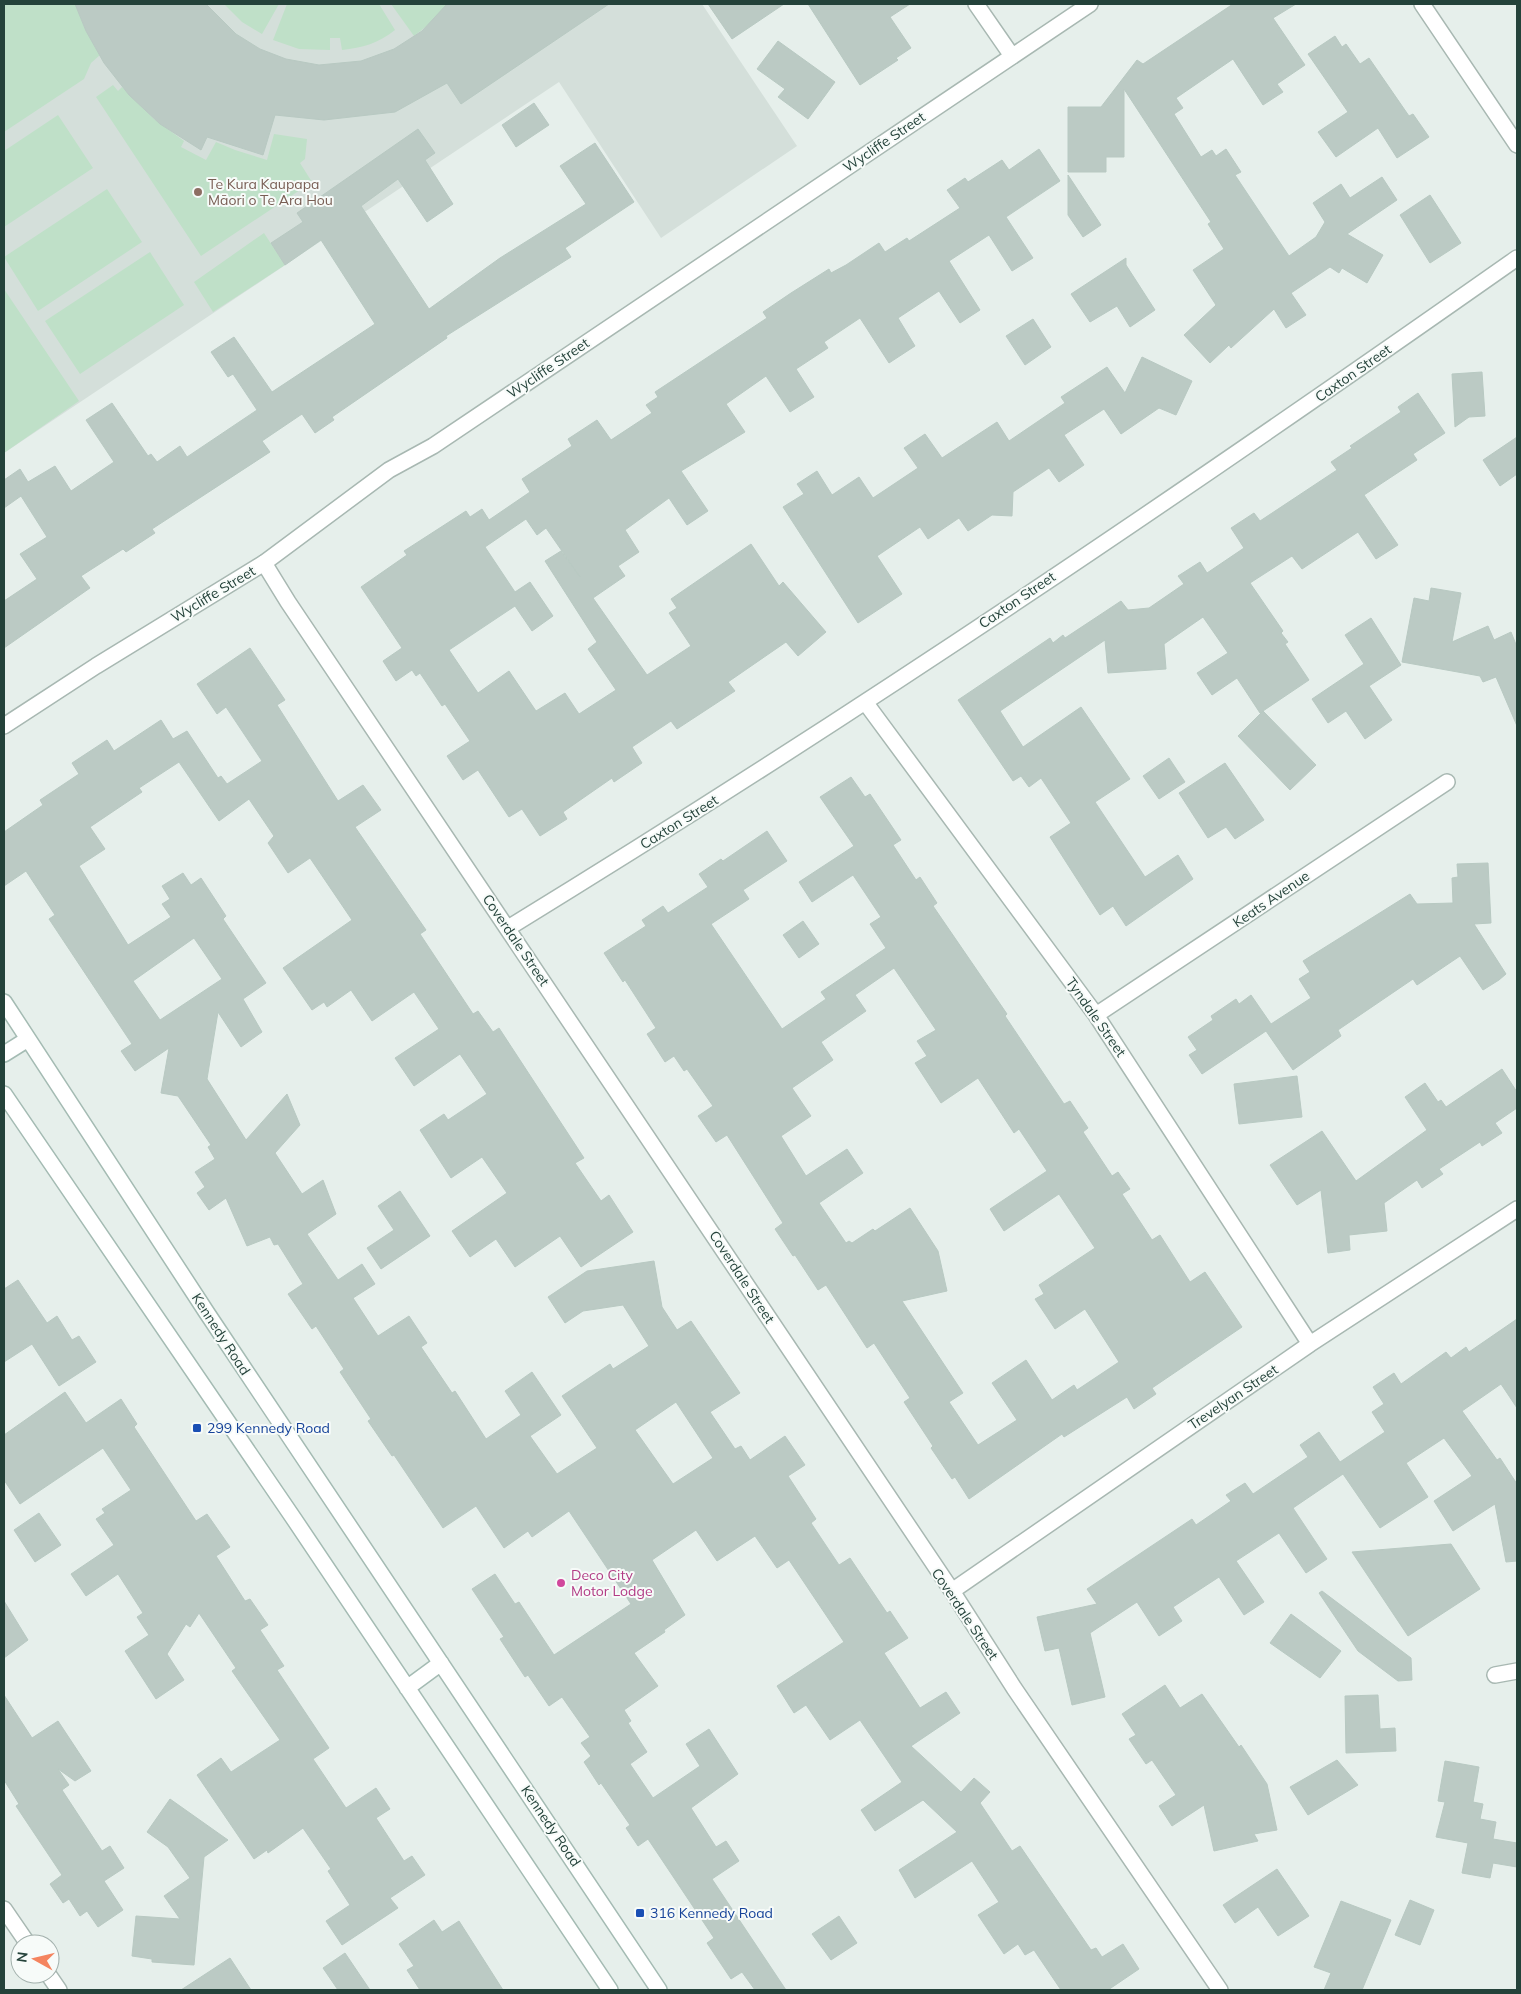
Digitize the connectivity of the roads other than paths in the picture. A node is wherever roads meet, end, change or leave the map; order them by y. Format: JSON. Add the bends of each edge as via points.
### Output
{"nodes":[{"id":1,"x":976,"y":4,"type":"edge"},
{"id":2,"x":1090,"y":4,"type":"edge"},
{"id":3,"x":1422,"y":4,"type":"edge"},
{"id":4,"x":1012,"y":56,"type":"junction"},
{"id":5,"x":1517,"y":145,"type":"edge"},
{"id":6,"x":1517,"y":258,"type":"edge"},
{"id":7,"x":264,"y":563,"type":"junction"},
{"id":8,"x":865,"y":702,"type":"junction"},
{"id":9,"x":4,"y":726,"type":"edge"},
{"id":10,"x":1447,"y":782,"type":"dead end"},
{"id":11,"x":508,"y":928,"type":"junction"},
{"id":12,"x":4,"y":1002,"type":"edge"},
{"id":13,"x":1096,"y":1015,"type":"junction"},
{"id":14,"x":28,"y":1039,"type":"junction"},
{"id":15,"x":4,"y":1054,"type":"edge"},
{"id":16,"x":4,"y":1094,"type":"edge"},
{"id":17,"x":1517,"y":1209,"type":"edge"},
{"id":18,"x":1310,"y":1344,"type":"junction"},
{"id":19,"x":952,"y":1591,"type":"junction"},
{"id":20,"x":441,"y":1663,"type":"junction"},
{"id":21,"x":1517,"y":1670,"type":"edge"},
{"id":22,"x":1495,"y":1676,"type":"dead end"},
{"id":23,"x":407,"y":1688,"type":"junction"},
{"id":24,"x":4,"y":1908,"type":"edge"},
{"id":25,"x":21,"y":1934,"type":"edge"},
{"id":26,"x":610,"y":1990,"type":"edge"},
{"id":27,"x":659,"y":1990,"type":"edge"},
{"id":28,"x":1220,"y":1990,"type":"edge"}],
"edges":[{"from":1,"to":4,"type":"street"},
{"from":2,"to":4,"type":"street","name":"Wycliffe Street"},
{"from":3,"to":5,"type":"street"},
{"from":4,"to":7,"type":"street","name":"Wycliffe Street","via":[[433,446],[389,470]]},
{"from":6,"to":8,"type":"street","name":"Caxton Street","via":[[1302,409]]},
{"from":7,"to":9,"type":"street","name":"Wycliffe Street"},
{"from":7,"to":11,"type":"street","name":"Coverdale Street"},
{"from":8,"to":11,"type":"street","name":"Caxton Street"},
{"from":8,"to":13,"type":"street","name":"Tyndale Street"},
{"from":10,"to":13,"type":"street","name":"Keats Avenue"},
{"from":11,"to":19,"type":"street","name":"Coverdale Street"},
{"from":12,"to":14,"type":"street","name":"Kennedy Road"},
{"from":13,"to":18,"type":"street","name":"Tyndale Street"},
{"from":14,"to":15,"type":"street"},
{"from":14,"to":20,"type":"street","name":"Kennedy Road","via":[[207,1314]]},
{"from":16,"to":23,"type":"street"},
{"from":17,"to":18,"type":"street","name":"Trevelyan Street"},
{"from":18,"to":19,"type":"street","name":"Trevelyan Street"},
{"from":19,"to":28,"type":"street","name":"Coverdale Street","via":[[1014,1688]]},
{"from":20,"to":23,"type":"street"},
{"from":20,"to":27,"type":"street","name":"Kennedy Road"},
{"from":21,"to":22,"type":"street"},
{"from":23,"to":26,"type":"street"},
{"from":24,"to":25,"type":"street"}]}
